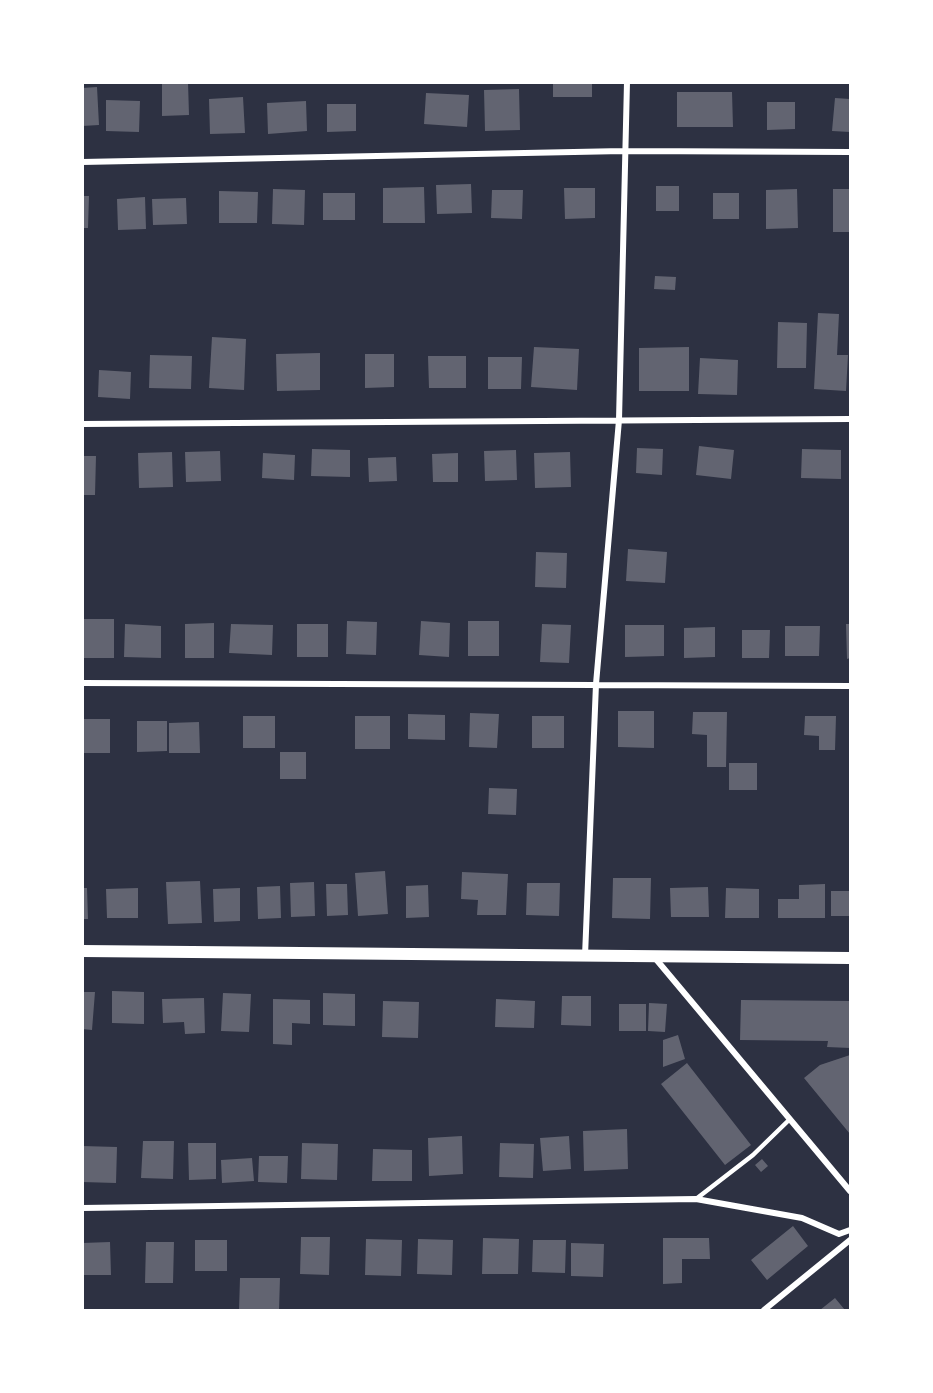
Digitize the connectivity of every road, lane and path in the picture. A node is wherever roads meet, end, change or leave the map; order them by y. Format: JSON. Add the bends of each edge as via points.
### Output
{"nodes":[{"id":1,"x":627,"y":82,"type":"edge"},
{"id":2,"x":623,"y":151,"type":"junction"},
{"id":3,"x":850,"y":152,"type":"edge"},
{"id":4,"x":82,"y":162,"type":"edge"},
{"id":5,"x":619,"y":420,"type":"junction"},
{"id":6,"x":850,"y":420,"type":"edge"},
{"id":7,"x":82,"y":424,"type":"edge"},
{"id":8,"x":82,"y":683,"type":"edge"},
{"id":9,"x":596,"y":684,"type":"junction"},
{"id":10,"x":850,"y":686,"type":"edge"},
{"id":11,"x":82,"y":951,"type":"edge"},
{"id":12,"x":585,"y":957,"type":"junction"},
{"id":13,"x":655,"y":958,"type":"junction"},
{"id":14,"x":850,"y":958,"type":"edge"},
{"id":15,"x":790,"y":1119,"type":"junction"},
{"id":16,"x":850,"y":1191,"type":"edge"},
{"id":17,"x":696,"y":1199,"type":"junction"},
{"id":18,"x":82,"y":1208,"type":"edge"},
{"id":19,"x":850,"y":1230,"type":"edge"},
{"id":20,"x":850,"y":1240,"type":"edge"},
{"id":21,"x":764,"y":1311,"type":"edge"}],
"edges":[{"from":1,"to":2,"type":"street"},
{"from":2,"to":3,"type":"street"},
{"from":2,"to":4,"type":"street"},
{"from":2,"to":5,"type":"street"},
{"from":5,"to":6,"type":"street"},
{"from":5,"to":7,"type":"street"},
{"from":5,"to":9,"type":"street"},
{"from":8,"to":9,"type":"street"},
{"from":9,"to":10,"type":"street"},
{"from":9,"to":12,"type":"street"},
{"from":11,"to":12,"type":"main road"},
{"from":12,"to":13,"type":"main road"},
{"from":13,"to":14,"type":"main road"},
{"from":13,"to":15,"type":"street"},
{"from":15,"to":16,"type":"street"},
{"from":15,"to":17,"type":"lane","via":[[753,1155]]},
{"from":17,"to":18,"type":"street"},
{"from":17,"to":19,"type":"street","via":[[802,1218],[839,1234]]},
{"from":20,"to":21,"type":"street"}]}
